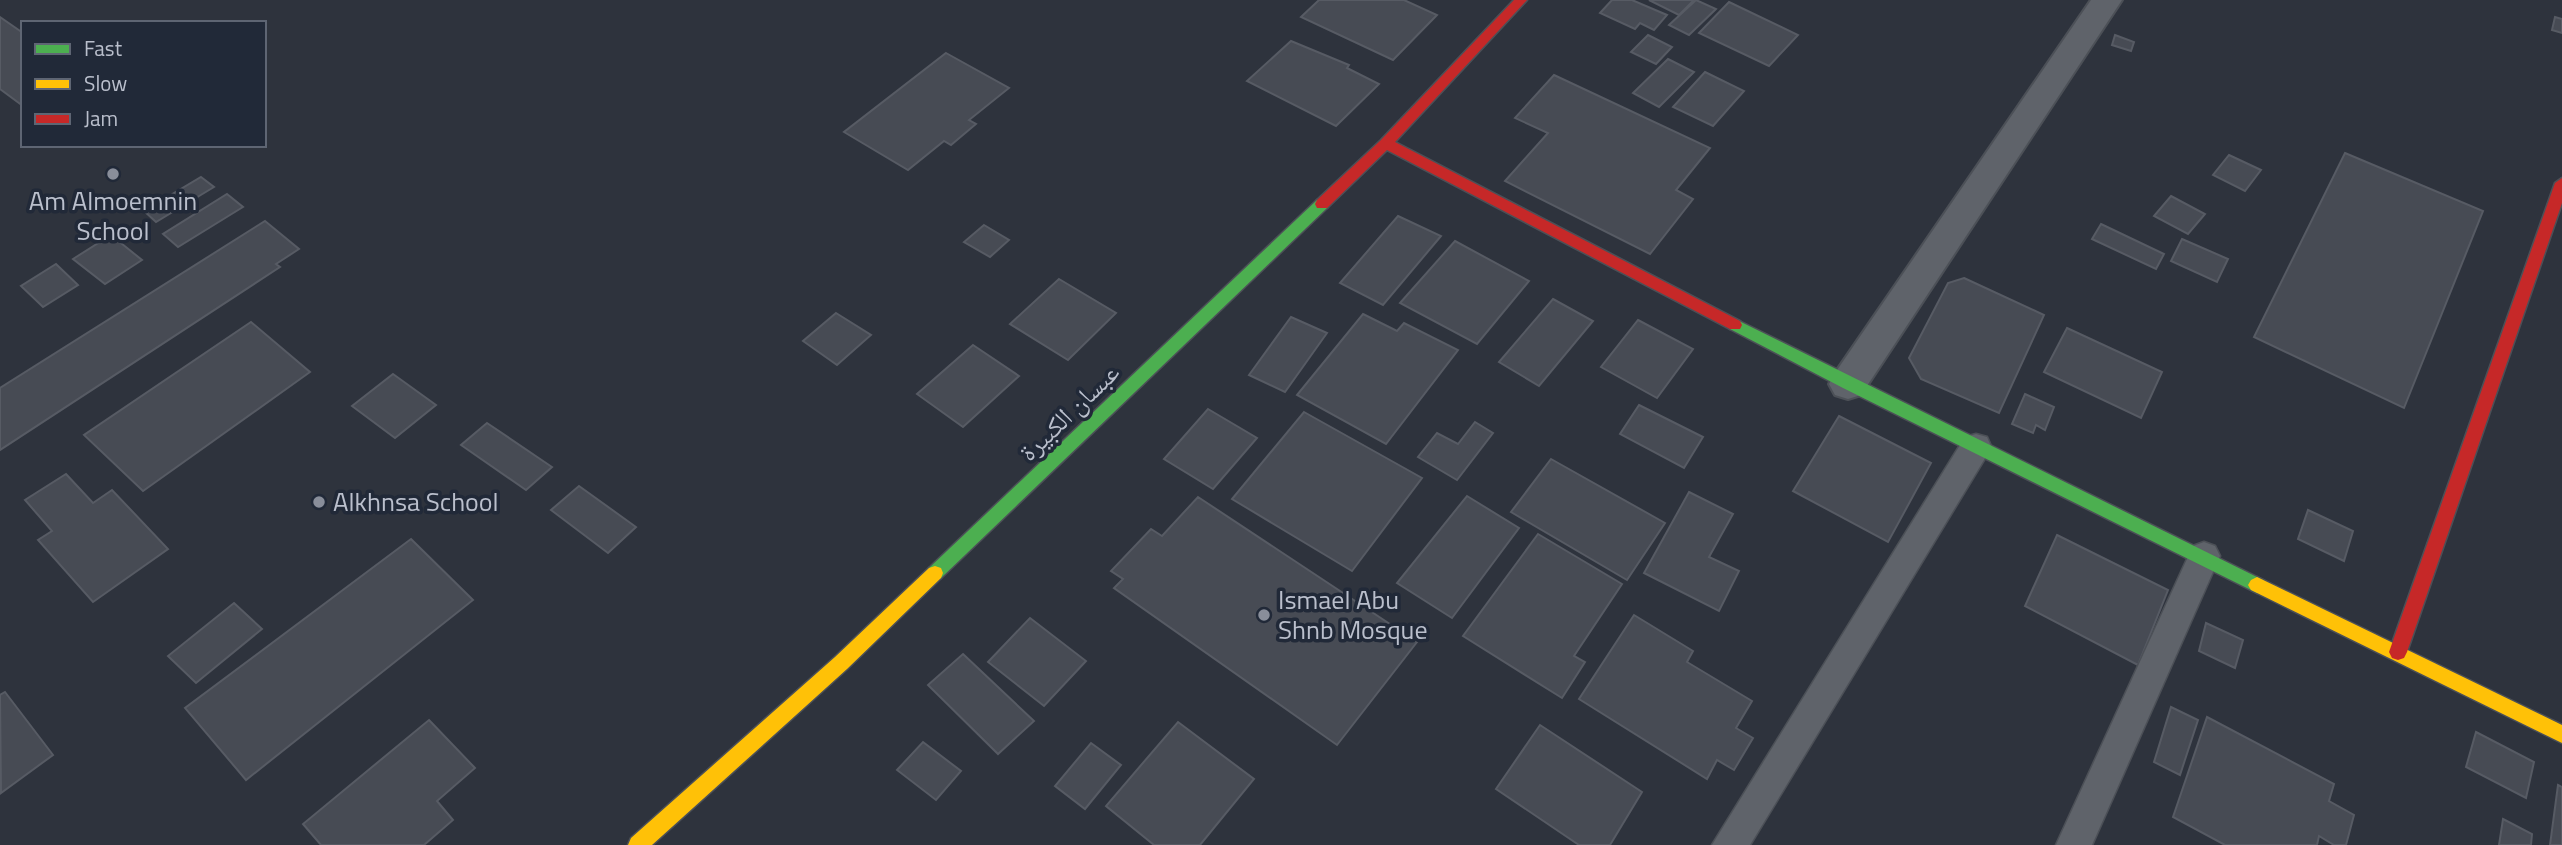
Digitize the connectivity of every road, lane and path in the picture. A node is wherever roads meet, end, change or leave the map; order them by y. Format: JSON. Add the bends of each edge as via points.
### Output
{"nodes":[{"id":1,"x":1521,"y":0,"type":"edge"},
{"id":2,"x":2107,"y":0,"type":"edge"},
{"id":3,"x":1386,"y":143,"type":"junction"},
{"id":4,"x":2562,"y":183,"type":"edge"},
{"id":5,"x":1848,"y":384,"type":"junction"},
{"id":6,"x":1976,"y":446,"type":"junction"},
{"id":7,"x":2204,"y":556,"type":"junction"},
{"id":8,"x":2398,"y":653,"type":"junction"},
{"id":9,"x":2562,"y":734,"type":"edge"},
{"id":10,"x":638,"y":845,"type":"edge"},
{"id":11,"x":1730,"y":845,"type":"edge"},
{"id":12,"x":2074,"y":845,"type":"edge"}],
"edges":[{"from":1,"to":3,"type":"street","name":"عبسان الكبيرة"},
{"from":2,"to":5,"type":"street"},
{"from":3,"to":5,"type":"street"},
{"from":3,"to":10,"type":"street","name":"عبسان الكبيرة","via":[[841,663]]},
{"from":4,"to":8,"type":"street"},
{"from":5,"to":6,"type":"street"},
{"from":6,"to":7,"type":"street"},
{"from":6,"to":11,"type":"lane"},
{"from":7,"to":8,"type":"street"},
{"from":7,"to":12,"type":"lane"},
{"from":8,"to":9,"type":"street"}]}
